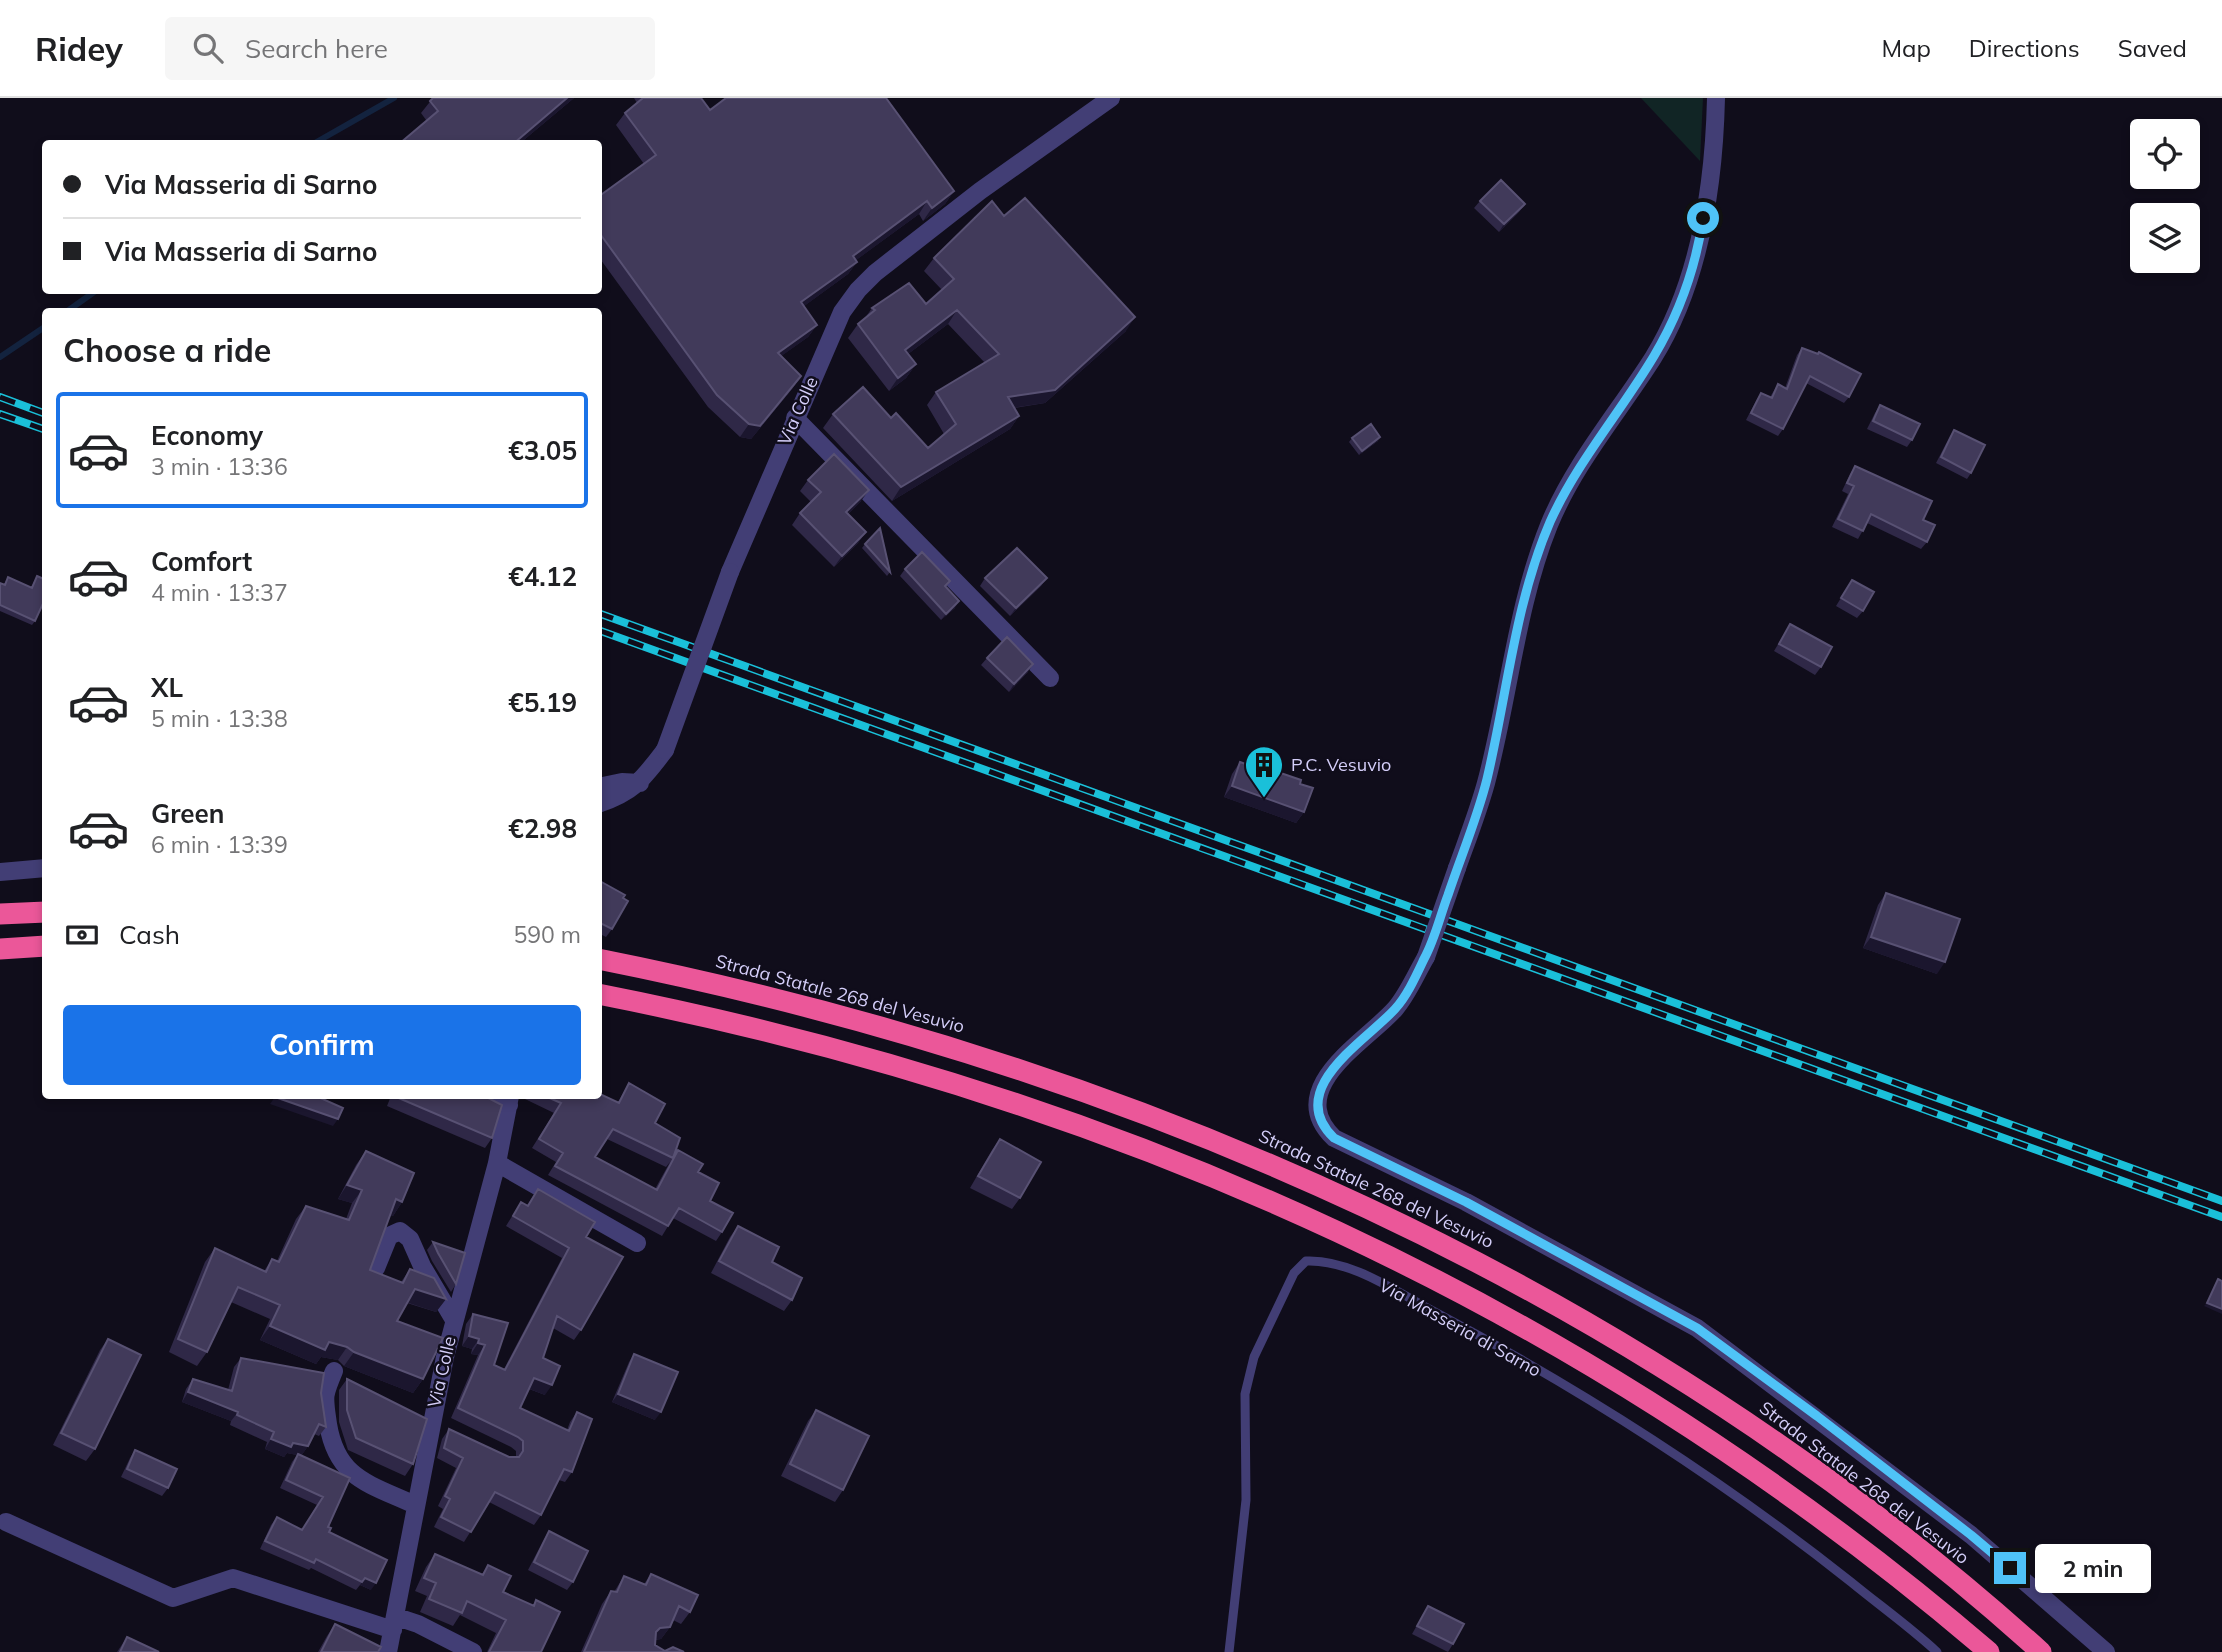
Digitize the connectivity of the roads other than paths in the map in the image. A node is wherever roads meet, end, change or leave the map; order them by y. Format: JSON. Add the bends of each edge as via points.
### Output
{"nodes":[{"id":1,"x":1111,"y":98,"type":"edge"},
{"id":2,"x":1716,"y":98,"type":"edge"},
{"id":3,"x":795,"y":418,"type":"junction"},
{"id":4,"x":1050,"y":678,"type":"dead end"},
{"id":5,"x":640,"y":783,"type":"junction"},
{"id":6,"x":602,"y":786,"type":"edge"},
{"id":7,"x":602,"y":803,"type":"edge"},
{"id":8,"x":42,"y":868,"type":"edge"},
{"id":9,"x":0,"y":872,"type":"edge"},
{"id":10,"x":42,"y":912,"type":"edge"},
{"id":11,"x":0,"y":914,"type":"edge"},
{"id":12,"x":42,"y":946,"type":"edge"},
{"id":13,"x":0,"y":949,"type":"edge"},
{"id":14,"x":602,"y":960,"type":"edge"},
{"id":15,"x":602,"y":995,"type":"edge"},
{"id":16,"x":509,"y":1100,"type":"edge"},
{"id":17,"x":497,"y":1163,"type":"junction"},
{"id":18,"x":636,"y":1244,"type":"dead end"},
{"id":19,"x":376,"y":1268,"type":"edge"},
{"id":20,"x":454,"y":1320,"type":"junction"},
{"id":21,"x":334,"y":1371,"type":"dead end"},
{"id":22,"x":415,"y":1505,"type":"junction"},
{"id":23,"x":6,"y":1522,"type":"dead end"},
{"id":24,"x":395,"y":1623,"type":"junction"},
{"id":25,"x":388,"y":1652,"type":"edge"},
{"id":26,"x":473,"y":1652,"type":"edge"},
{"id":27,"x":1229,"y":1652,"type":"edge"},
{"id":28,"x":1937,"y":1652,"type":"edge"},
{"id":29,"x":1989,"y":1652,"type":"edge"},
{"id":30,"x":2041,"y":1652,"type":"edge"},
{"id":31,"x":2106,"y":1652,"type":"edge"}],
"edges":[{"from":1,"to":3,"type":"street","name":"Via Colle","via":[[980,191],[858,290],[842,312]]},
{"from":2,"to":31,"type":"street","bridge":true,"via":[[1707,198],[1690,274],[1654,357],[1582,463],[1549,525],[1529,590],[1486,781],[1426,957],[1397,1007],[1336,1063],[1319,1096],[1318,1113],[1322,1127],[1334,1138],[1466,1202],[1697,1328],[1971,1535]]},
{"from":3,"to":4,"type":"street"},
{"from":3,"to":5,"type":"street","name":"Via Colle","bridge":true,"via":[[730,572],[665,750]]},
{"from":5,"to":6,"type":"street"},
{"from":5,"to":7,"type":"street","name":"Via Colle"},
{"from":8,"to":9,"type":"street"},
{"from":10,"to":11,"type":"highway"},
{"from":12,"to":13,"type":"highway"},
{"from":14,"to":30,"type":"highway","name":"Strada Statale 268 del Vesuvio","via":[[786,1000],[1010,1065],[1209,1136],[1456,1249],[1603,1331],[1745,1422],[1933,1560]]},
{"from":15,"to":29,"type":"highway","via":[[775,1033],[974,1089],[1198,1169],[1290,1209],[1439,1280],[1589,1363],[1732,1454],[1818,1516],[1917,1590]]},
{"from":16,"to":17,"type":"street","name":"Via Colle"},
{"from":17,"to":18,"type":"street"},
{"from":17,"to":20,"type":"street","name":"Via Colle"},
{"from":19,"to":20,"type":"street","via":[[389,1236],[401,1231],[410,1239]]},
{"from":20,"to":22,"type":"street","name":"Via Colle","via":[[438,1424]]},
{"from":21,"to":22,"type":"street","via":[[323,1397],[333,1451],[344,1467],[363,1481]]},
{"from":22,"to":24,"type":"street","name":"Via Colle"},
{"from":23,"to":24,"type":"street","via":[[173,1598],[233,1578]]},
{"from":24,"to":25,"type":"street","name":"Via Colle"},
{"from":24,"to":26,"type":"street"},
{"from":27,"to":28,"type":"lane","name":"Via Masseria di Sarno","via":[[1246,1500],[1247,1378],[1294,1273],[1306,1261],[1320,1260],[1383,1285],[1582,1396],[1771,1519]]}]}
